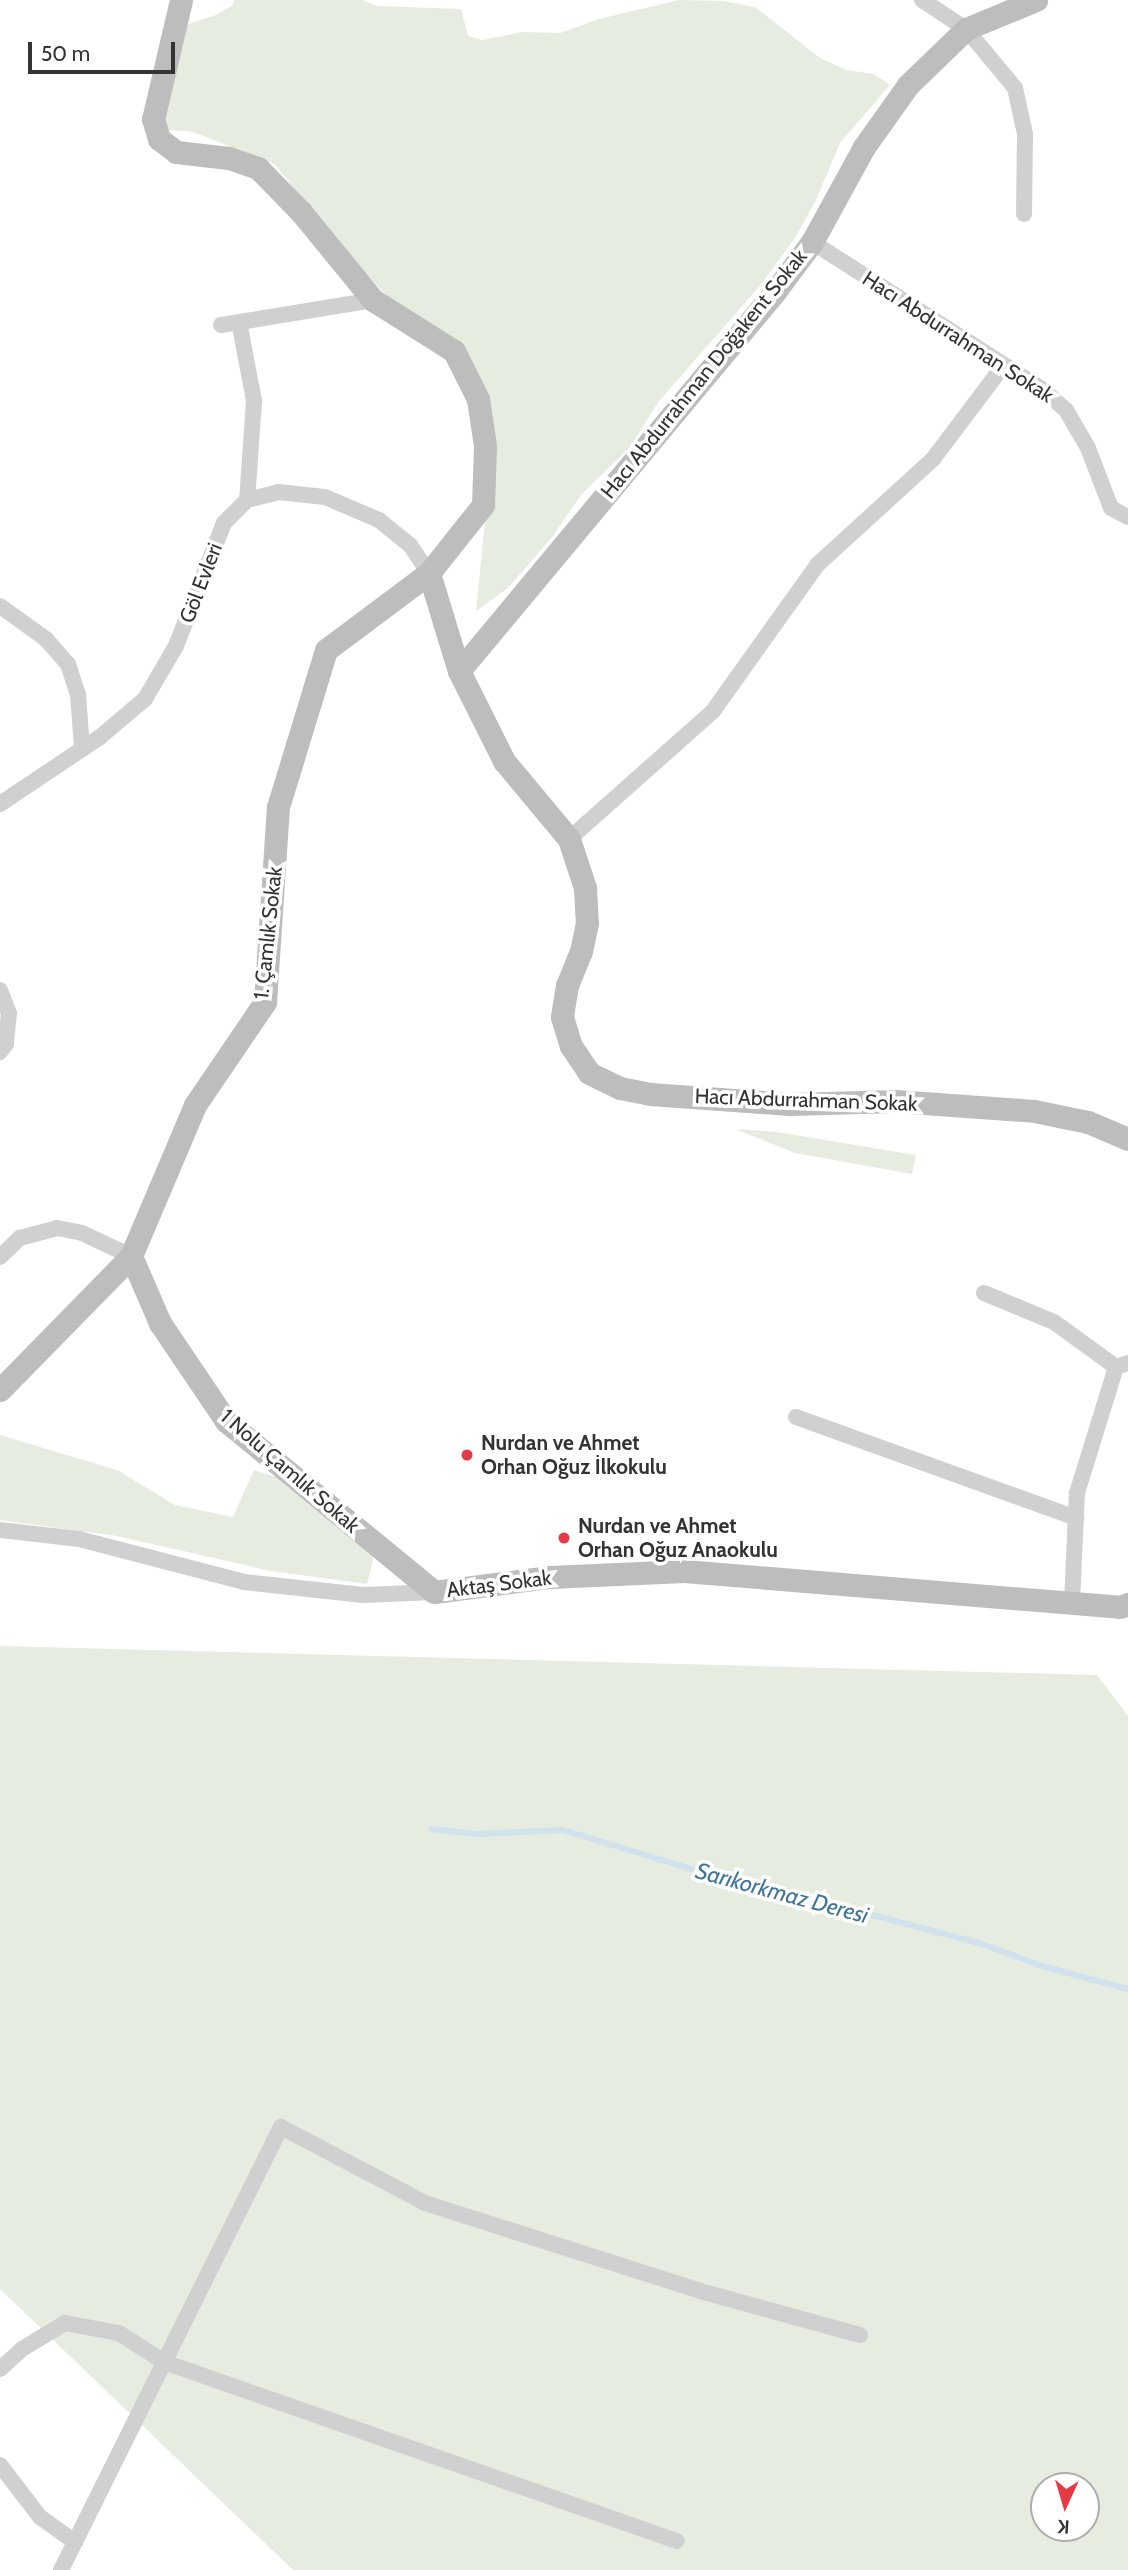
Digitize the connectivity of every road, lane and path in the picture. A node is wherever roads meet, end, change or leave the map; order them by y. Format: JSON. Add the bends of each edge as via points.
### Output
{"nodes":[{"id":1,"x":181,"y":0,"type":"edge"},
{"id":2,"x":922,"y":0,"type":"edge"},
{"id":3,"x":1036,"y":0,"type":"edge"},
{"id":4,"x":966,"y":29,"type":"junction"},
{"id":5,"x":1024,"y":214,"type":"dead end"},
{"id":6,"x":812,"y":242,"type":"junction"},
{"id":7,"x":373,"y":300,"type":"junction"},
{"id":8,"x":239,"y":322,"type":"junction"},
{"id":9,"x":220,"y":325,"type":"dead end"},
{"id":10,"x":1003,"y":366,"type":"junction"},
{"id":11,"x":247,"y":500,"type":"junction"},
{"id":12,"x":1128,"y":517,"type":"edge"},
{"id":13,"x":429,"y":573,"type":"junction"},
{"id":14,"x":0,"y":606,"type":"edge"},
{"id":15,"x":459,"y":671,"type":"junction"},
{"id":16,"x":82,"y":748,"type":"junction"},
{"id":17,"x":0,"y":804,"type":"edge"},
{"id":18,"x":569,"y":839,"type":"junction"},
{"id":19,"x":0,"y":990,"type":"edge"},
{"id":20,"x":0,"y":1052,"type":"edge"},
{"id":21,"x":1128,"y":1139,"type":"edge"},
{"id":22,"x":131,"y":1256,"type":"junction"},
{"id":23,"x":0,"y":1257,"type":"edge"},
{"id":24,"x":984,"y":1293,"type":"dead end"},
{"id":25,"x":1122,"y":1365,"type":"edge"},
{"id":26,"x":0,"y":1390,"type":"edge"},
{"id":27,"x":796,"y":1417,"type":"dead end"},
{"id":28,"x":1076,"y":1518,"type":"junction"},
{"id":29,"x":0,"y":1530,"type":"edge"},
{"id":30,"x":433,"y":1592,"type":"junction"},
{"id":31,"x":1072,"y":1602,"type":"junction"},
{"id":32,"x":1125,"y":1609,"type":"edge"},
{"id":33,"x":860,"y":2335,"type":"dead end"},
{"id":34,"x":164,"y":2362,"type":"junction"},
{"id":35,"x":0,"y":2369,"type":"edge"},
{"id":36,"x":0,"y":2465,"type":"edge"},
{"id":37,"x":677,"y":2541,"type":"dead end"},
{"id":38,"x":75,"y":2542,"type":"junction"},
{"id":39,"x":61,"y":2570,"type":"edge"}],
"edges":[{"from":1,"to":7,"type":"street","via":[[153,119],[159,139],[176,152],[229,158],[258,168],[301,212]]},
{"from":2,"to":4,"type":"street"},
{"from":3,"to":4,"type":"street","name":"Hacı Abdurrahman Doğakent Sokak"},
{"from":4,"to":5,"type":"street","via":[[1015,88],[1025,134]]},
{"from":4,"to":6,"type":"street","name":"Hacı Abdurrahman Doğakent Sokak","via":[[908,85],[863,147]]},
{"from":6,"to":10,"type":"street","name":"Hacı Abdurrahman Sokak"},
{"from":6,"to":15,"type":"street","name":"Hacı Abdurrahman Doğakent Sokak"},
{"from":7,"to":8,"type":"street"},
{"from":7,"to":13,"type":"street","via":[[454,351],[478,398],[485,446],[483,505]]},
{"from":8,"to":9,"type":"street"},
{"from":8,"to":11,"type":"street","via":[[254,401]]},
{"from":10,"to":12,"type":"street","name":"Hacı Abdurrahman Sokak","via":[[1066,410],[1088,448],[1111,508]]},
{"from":10,"to":18,"type":"street","via":[[933,458],[817,565],[713,711]]},
{"from":11,"to":13,"type":"street","via":[[278,492],[325,497],[379,520],[410,545]]},
{"from":11,"to":16,"type":"street","name":"Göl Evleri","via":[[224,523],[176,646],[145,699]]},
{"from":13,"to":15,"type":"street","name":"Hacı Abdurrahman Sokak"},
{"from":13,"to":22,"type":"street","name":"1. Çamlık Sokak","via":[[326,650],[278,807],[265,1002],[195,1105]]},
{"from":14,"to":16,"type":"street","via":[[46,639],[68,664],[78,694]]},
{"from":15,"to":18,"type":"street","name":"Hacı Abdurrahman Sokak","via":[[504,761]]},
{"from":16,"to":17,"type":"street","name":"Göl Evleri"},
{"from":18,"to":21,"type":"street","name":"Hacı Abdurrahman Sokak","via":[[585,888],[587,923],[566,985],[562,1017],[571,1046],[589,1073],[620,1088],[650,1094],[790,1104],[896,1101],[1034,1111],[1088,1122]]},
{"from":19,"to":20,"type":"street","via":[[9,1013],[6,1044]]},
{"from":22,"to":23,"type":"street","via":[[82,1233],[57,1228],[20,1238]]},
{"from":22,"to":26,"type":"street","name":"1. Çamlık Sokak"},
{"from":22,"to":30,"type":"street","name":"1 Nolu Çamlık Sokak","via":[[160,1324],[226,1421]]},
{"from":24,"to":25,"type":"street","via":[[1054,1321]]},
{"from":25,"to":28,"type":"street","via":[[1077,1493]]},
{"from":27,"to":28,"type":"street"},
{"from":28,"to":31,"type":"street"},
{"from":29,"to":30,"type":"street","name":"Aktaş Sokak","via":[[79,1539],[244,1582],[363,1595]]},
{"from":30,"to":31,"type":"street","name":"Aktaş Sokak","via":[[550,1577],[684,1571]]},
{"from":31,"to":32,"type":"street","name":"Aktaş Sokak"},
{"from":33,"to":34,"type":"street","via":[[700,2291],[425,2203],[281,2127]]},
{"from":34,"to":35,"type":"street","via":[[119,2333],[65,2323],[22,2349]]},
{"from":34,"to":37,"type":"street"},
{"from":34,"to":38,"type":"street"},
{"from":36,"to":38,"type":"street","via":[[40,2517]]},
{"from":38,"to":39,"type":"street"}]}
